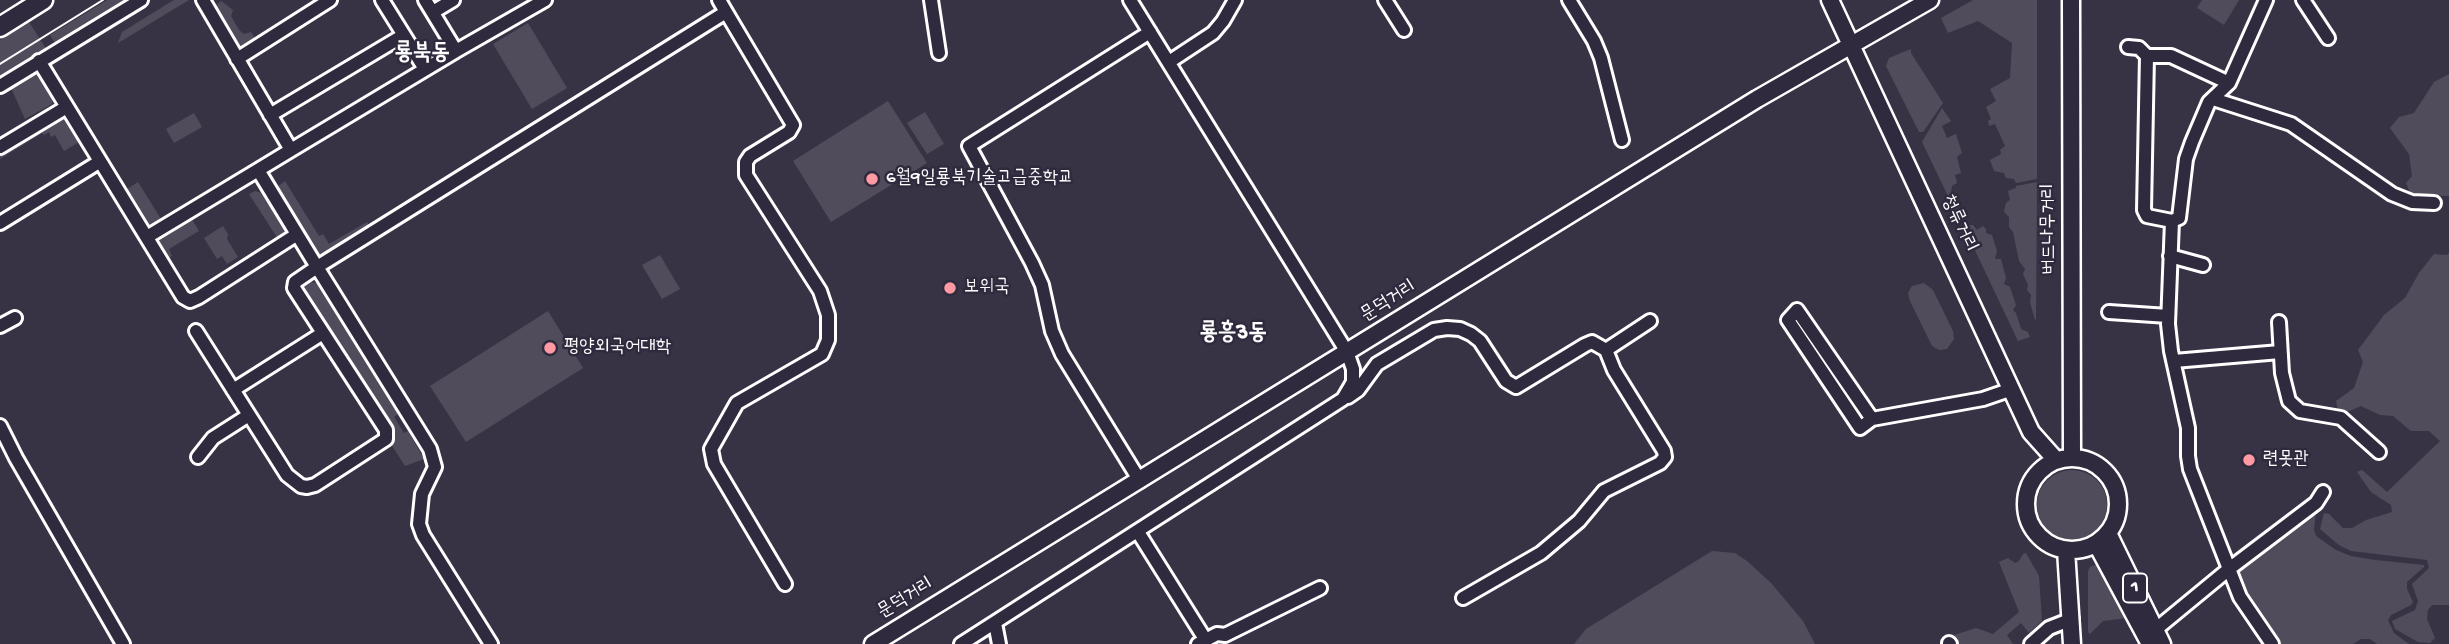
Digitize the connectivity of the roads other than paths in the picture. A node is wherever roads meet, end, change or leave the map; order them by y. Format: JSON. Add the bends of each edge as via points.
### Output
{"nodes":[{"id":1,"x":43,"y":0,"type":"edge"},
{"id":2,"x":141,"y":0,"type":"edge"},
{"id":3,"x":330,"y":0,"type":"edge"},
{"id":4,"x":382,"y":0,"type":"edge"},
{"id":5,"x":425,"y":0,"type":"edge"},
{"id":6,"x":453,"y":0,"type":"edge"},
{"id":7,"x":545,"y":0,"type":"edge"},
{"id":8,"x":719,"y":0,"type":"edge"},
{"id":9,"x":931,"y":0,"type":"edge"},
{"id":10,"x":1130,"y":0,"type":"edge"},
{"id":11,"x":1235,"y":0,"type":"edge"},
{"id":12,"x":1385,"y":0,"type":"edge"},
{"id":13,"x":1569,"y":0,"type":"edge"},
{"id":14,"x":1830,"y":0,"type":"edge"},
{"id":15,"x":1930,"y":0,"type":"edge"},
{"id":16,"x":2071,"y":0,"type":"edge"},
{"id":17,"x":2266,"y":0,"type":"edge"},
{"id":18,"x":2303,"y":0,"type":"edge"},
{"id":19,"x":205,"y":1,"type":"edge"},
{"id":20,"x":433,"y":12,"type":"junction"},
{"id":21,"x":726,"y":12,"type":"junction"},
{"id":22,"x":0,"y":27,"type":"edge"},
{"id":23,"x":1404,"y":30,"type":"dead end"},
{"id":24,"x":1150,"y":32,"type":"junction"},
{"id":25,"x":404,"y":35,"type":"junction"},
{"id":26,"x":2328,"y":38,"type":"dead end"},
{"id":27,"x":1851,"y":44,"type":"junction"},
{"id":28,"x":2128,"y":47,"type":"dead end"},
{"id":29,"x":456,"y":51,"type":"junction"},
{"id":30,"x":939,"y":53,"type":"dead end"},
{"id":31,"x":2147,"y":56,"type":"junction"},
{"id":32,"x":237,"y":59,"type":"junction"},
{"id":33,"x":39,"y":61,"type":"junction"},
{"id":34,"x":1169,"y":62,"type":"junction"},
{"id":35,"x":425,"y":69,"type":"junction"},
{"id":36,"x":2229,"y":82,"type":"junction"},
{"id":37,"x":0,"y":86,"type":"edge"},
{"id":38,"x":2213,"y":99,"type":"junction"},
{"id":39,"x":65,"y":108,"type":"junction"},
{"id":40,"x":270,"y":115,"type":"junction"},
{"id":41,"x":1622,"y":141,"type":"dead end"},
{"id":42,"x":0,"y":147,"type":"edge"},
{"id":43,"x":291,"y":150,"type":"junction"},
{"id":44,"x":99,"y":162,"type":"junction"},
{"id":45,"x":258,"y":170,"type":"junction"},
{"id":46,"x":2434,"y":203,"type":"dead end"},
{"id":47,"x":2172,"y":221,"type":"junction"},
{"id":48,"x":0,"y":223,"type":"edge"},
{"id":49,"x":296,"y":235,"type":"junction"},
{"id":50,"x":147,"y":237,"type":"junction"},
{"id":51,"x":2170,"y":256,"type":"junction"},
{"id":52,"x":2203,"y":265,"type":"dead end"},
{"id":53,"x":317,"y":267,"type":"junction"},
{"id":54,"x":2109,"y":312,"type":"dead end"},
{"id":55,"x":2168,"y":316,"type":"junction"},
{"id":56,"x":15,"y":318,"type":"dead end"},
{"id":57,"x":1650,"y":321,"type":"dead end"},
{"id":58,"x":2279,"y":322,"type":"dead end"},
{"id":59,"x":0,"y":327,"type":"edge"},
{"id":60,"x":196,"y":331,"type":"dead end"},
{"id":61,"x":323,"y":333,"type":"junction"},
{"id":62,"x":1606,"y":350,"type":"junction"},
{"id":63,"x":1347,"y":352,"type":"junction"},
{"id":64,"x":2280,"y":352,"type":"junction"},
{"id":65,"x":2174,"y":361,"type":"junction"},
{"id":66,"x":2012,"y":389,"type":"junction"},
{"id":67,"x":233,"y":390,"type":"junction"},
{"id":68,"x":1343,"y":399,"type":"junction"},
{"id":69,"x":249,"y":415,"type":"junction"},
{"id":70,"x":1872,"y":419,"type":"junction"},
{"id":71,"x":0,"y":426,"type":"edge"},
{"id":72,"x":2379,"y":452,"type":"dead end"},
{"id":73,"x":198,"y":457,"type":"dead end"},
{"id":74,"x":2072,"y":458,"type":"junction"},
{"id":75,"x":2056,"y":460,"type":"junction"},
{"id":76,"x":1140,"y":481,"type":"junction"},
{"id":77,"x":2323,"y":492,"type":"dead end"},
{"id":78,"x":1138,"y":532,"type":"junction"},
{"id":79,"x":2102,"y":538,"type":"junction"},
{"id":80,"x":2066,"y":550,"type":"junction"},
{"id":81,"x":2229,"y":569,"type":"junction"},
{"id":82,"x":785,"y":584,"type":"dead end"},
{"id":83,"x":1320,"y":588,"type":"dead end"},
{"id":84,"x":1463,"y":598,"type":"dead end"},
{"id":85,"x":2072,"y":619,"type":"junction"},
{"id":86,"x":995,"y":623,"type":"junction"},
{"id":87,"x":2156,"y":639,"type":"edge"},
{"id":88,"x":1202,"y":642,"type":"edge"},
{"id":89,"x":123,"y":644,"type":"edge"},
{"id":90,"x":491,"y":644,"type":"edge"},
{"id":91,"x":873,"y":644,"type":"edge"},
{"id":92,"x":961,"y":644,"type":"edge"},
{"id":93,"x":999,"y":644,"type":"edge"},
{"id":94,"x":2031,"y":644,"type":"edge"},
{"id":95,"x":2072,"y":644,"type":"edge"},
{"id":96,"x":2273,"y":644,"type":"edge"}],
"edges":[{"from":1,"to":22,"type":"highway"},
{"from":2,"to":33,"type":"street"},
{"from":3,"to":32,"type":"street"},
{"from":4,"to":25,"type":"street"},
{"from":5,"to":20,"type":"street"},
{"from":6,"to":20,"type":"street"},
{"from":7,"to":29,"type":"street"},
{"from":8,"to":21,"type":"street"},
{"from":9,"to":30,"type":"street"},
{"from":10,"to":24,"type":"street"},
{"from":11,"to":34,"type":"street","via":[[1213,33]]},
{"from":12,"to":23,"type":"street"},
{"from":13,"to":41,"type":"street","via":[[1601,58]]},
{"from":14,"to":27,"type":"main road","name":"청류거리"},
{"from":15,"to":27,"type":"main road","name":"문덕거리"},
{"from":16,"to":74,"type":"main road","name":"버드나무거리"},
{"from":17,"to":36,"type":"street"},
{"from":18,"to":26,"type":"street"},
{"from":19,"to":32,"type":"street"},
{"from":20,"to":29,"type":"street"},
{"from":21,"to":53,"type":"street"},
{"from":21,"to":82,"type":"street","via":[[793,125],[750,156],[746,175],[820,291],[828,315],[828,340],[822,354],[737,403],[711,449],[714,464]]},
{"from":24,"to":34,"type":"street"},
{"from":24,"to":76,"type":"street","via":[[969,146],[1042,285],[1062,354]]},
{"from":25,"to":35,"type":"street"},
{"from":25,"to":40,"type":"street"},
{"from":27,"to":63,"type":"main road","name":"문덕거리"},
{"from":27,"to":66,"type":"main road","name":"청류거리"},
{"from":28,"to":31,"type":"street","via":[[2139,48]]},
{"from":29,"to":35,"type":"street"},
{"from":31,"to":36,"type":"street","via":[[2171,56]]},
{"from":31,"to":47,"type":"street","via":[[2144,210],[2147,216]]},
{"from":32,"to":40,"type":"street"},
{"from":33,"to":37,"type":"street"},
{"from":33,"to":39,"type":"street"},
{"from":34,"to":63,"type":"street"},
{"from":35,"to":43,"type":"street"},
{"from":36,"to":38,"type":"street"},
{"from":38,"to":46,"type":"street","via":[[2291,124],[2392,194],[2412,202]]},
{"from":38,"to":47,"type":"street","via":[[2186,159],[2179,218]]},
{"from":39,"to":42,"type":"street"},
{"from":39,"to":44,"type":"street"},
{"from":40,"to":43,"type":"street"},
{"from":43,"to":45,"type":"street"},
{"from":44,"to":48,"type":"street"},
{"from":44,"to":50,"type":"street"},
{"from":45,"to":49,"type":"street"},
{"from":45,"to":50,"type":"street"},
{"from":47,"to":51,"type":"street"},
{"from":49,"to":50,"type":"street","via":[[190,301],[183,297]]},
{"from":49,"to":53,"type":"street"},
{"from":51,"to":52,"type":"street"},
{"from":51,"to":55,"type":"street"},
{"from":53,"to":61,"type":"street","via":[[295,282],[295,288]]},
{"from":53,"to":90,"type":"street","via":[[430,449],[435,467],[422,494],[419,524]]},
{"from":54,"to":55,"type":"street"},
{"from":55,"to":65,"type":"street"},
{"from":56,"to":59,"type":"street"},
{"from":57,"to":62,"type":"street"},
{"from":58,"to":64,"type":"street"},
{"from":60,"to":67,"type":"street"},
{"from":61,"to":67,"type":"street"},
{"from":61,"to":69,"type":"street","via":[[386,430],[384,442],[307,488],[287,475]]},
{"from":62,"to":68,"type":"street","via":[[1592,342],[1516,387],[1506,381],[1471,334],[1460,329],[1434,330],[1377,364],[1358,390]]},
{"from":62,"to":84,"type":"street","via":[[1665,457],[1604,491],[1579,521],[1541,553]]},
{"from":63,"to":68,"type":"street","via":[[1353,382]]},
{"from":63,"to":76,"type":"main road","name":"문덕거리"},
{"from":64,"to":65,"type":"street"},
{"from":64,"to":72,"type":"street","via":[[2286,393],[2294,406],[2341,418]]},
{"from":65,"to":81,"type":"street","via":[[2186,418],[2190,469]]},
{"from":66,"to":70,"type":"street","via":[[1983,399]]},
{"from":66,"to":75,"type":"main road","name":"청류거리","via":[[2031,432]]},
{"from":67,"to":69,"type":"street"},
{"from":68,"to":78,"type":"street"},
{"from":69,"to":73,"type":"street","via":[[213,438]]},
{"from":70,"to":70,"type":"street","via":[[1860,428],[1788,320],[1797,310]]},
{"from":71,"to":89,"type":"street"},
{"from":74,"to":75,"type":"main road"},
{"from":74,"to":79,"type":"main road","via":[[2104,470],[2117,494],[2115,521]]},
{"from":75,"to":80,"type":"main road","via":[[2032,480],[2026,509],[2039,537]]},
{"from":76,"to":91,"type":"main road","name":"문덕거리"},
{"from":77,"to":81,"type":"street","via":[[2316,503]]},
{"from":78,"to":86,"type":"street"},
{"from":78,"to":88,"type":"street"},
{"from":79,"to":80,"type":"main road","via":[[2082,549]]},
{"from":79,"to":87,"type":"main road","number":"1"},
{"from":80,"to":85,"type":"main road"},
{"from":81,"to":87,"type":"street"},
{"from":81,"to":96,"type":"street","via":[[2240,597]]},
{"from":83,"to":88,"type":"street"},
{"from":85,"to":94,"type":"street","via":[[2049,628]]},
{"from":85,"to":95,"type":"main road"},
{"from":86,"to":92,"type":"street"},
{"from":86,"to":93,"type":"street"}]}
